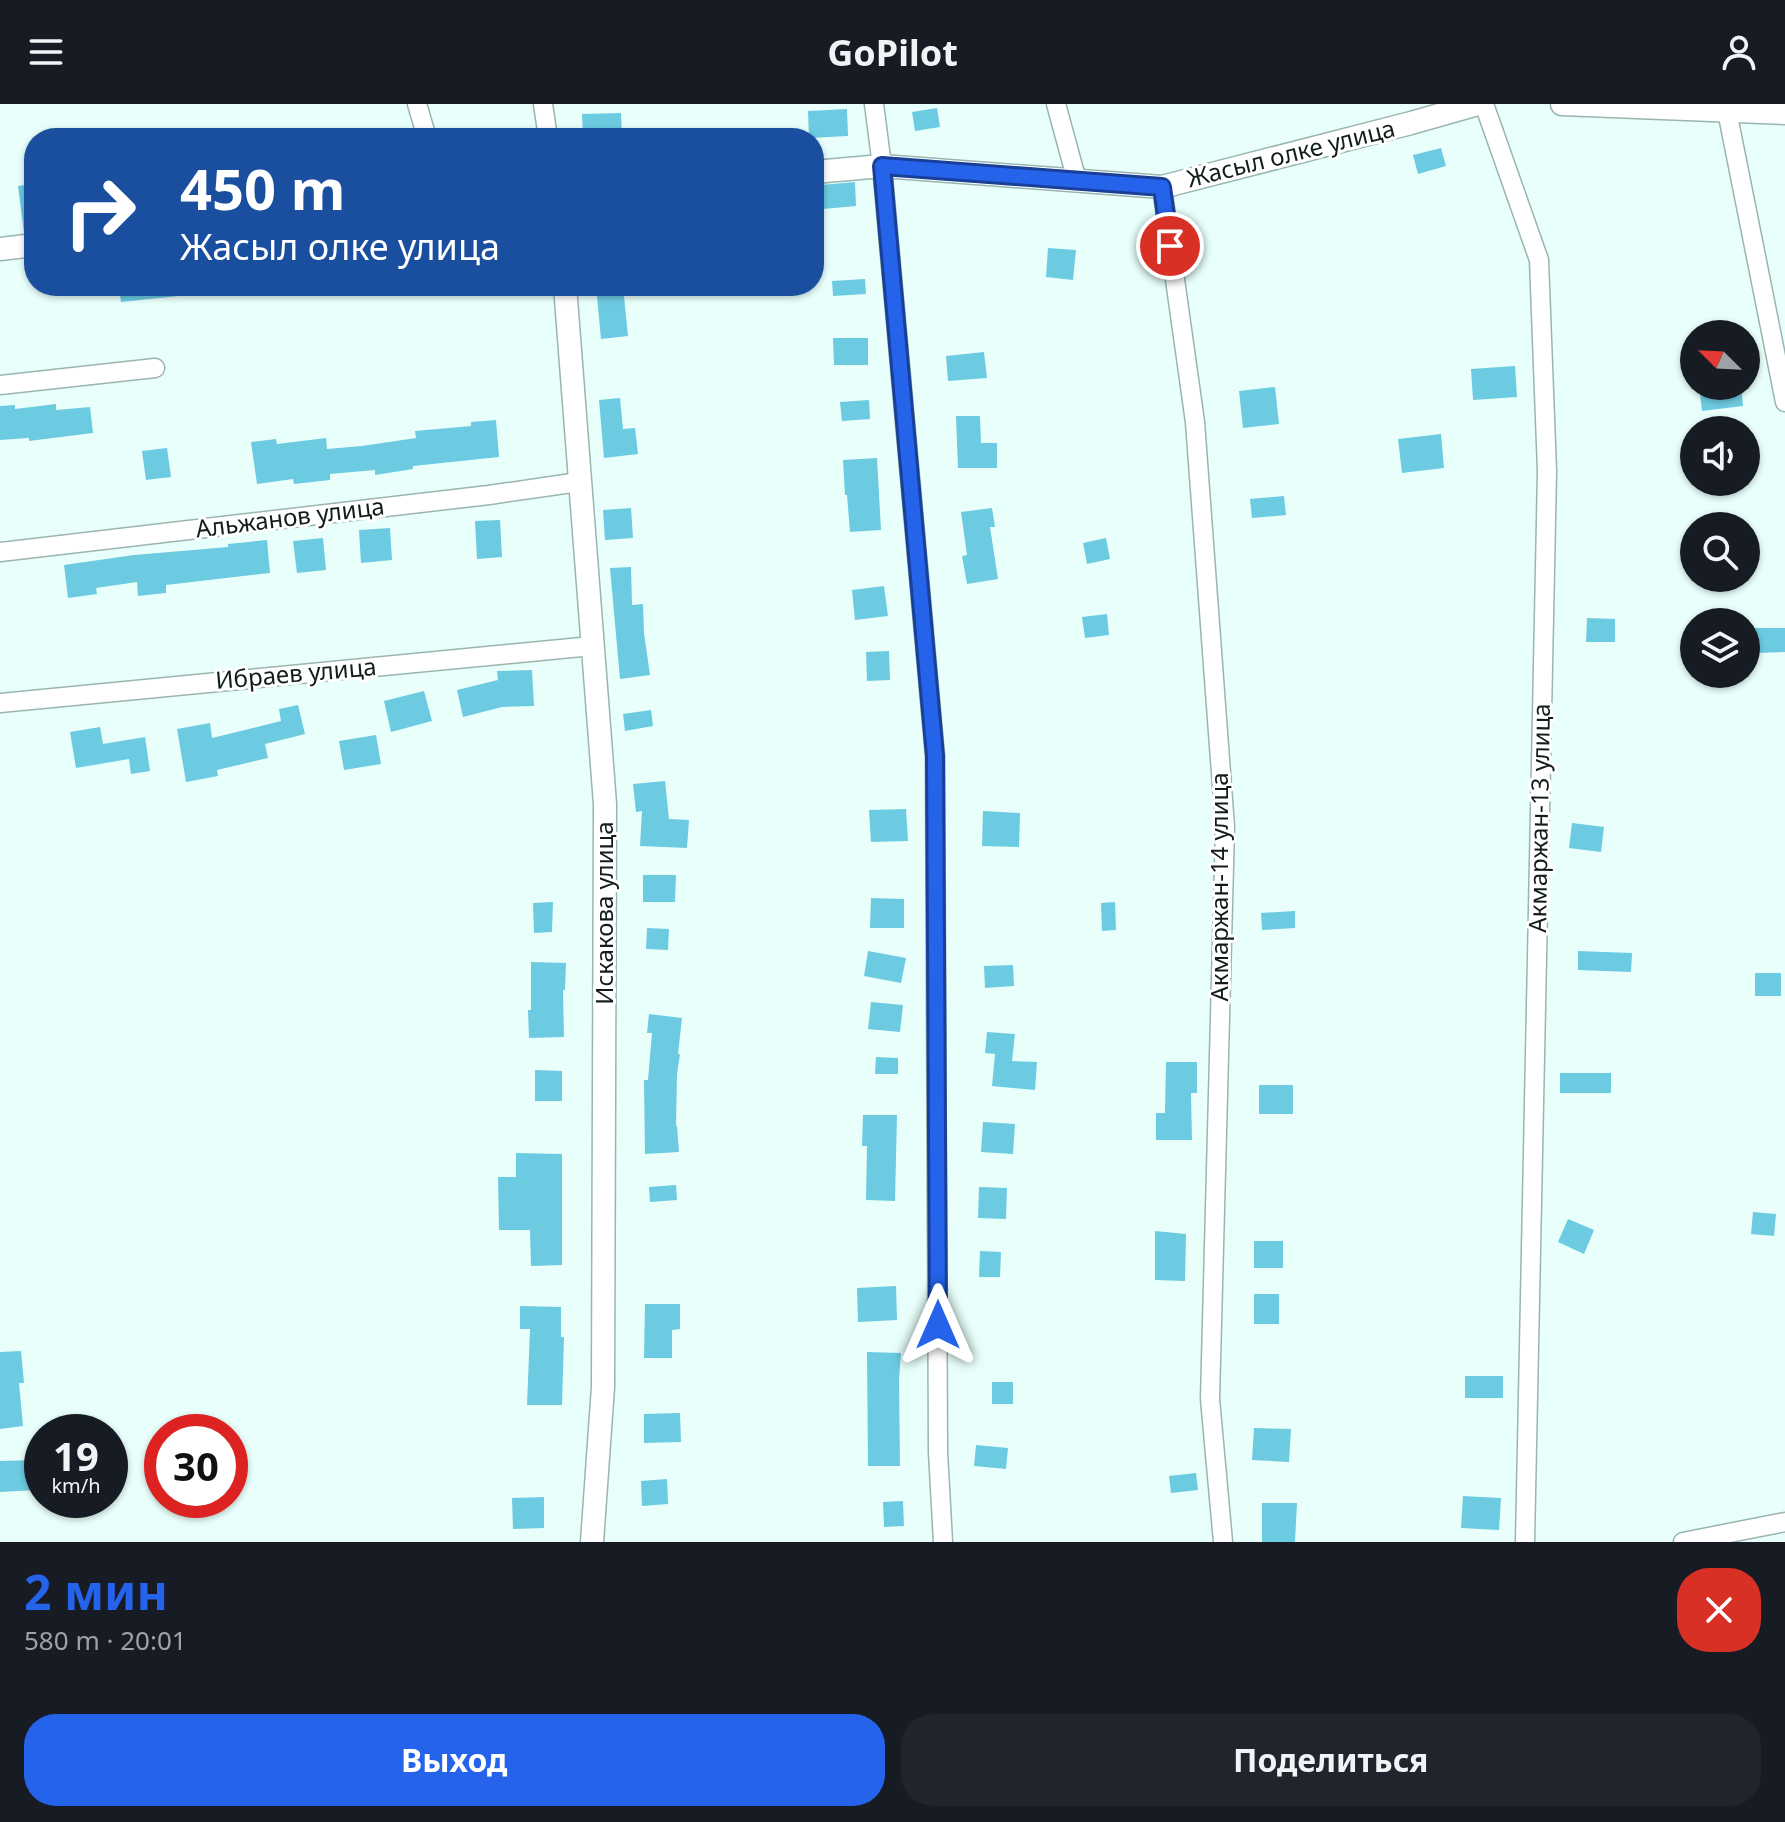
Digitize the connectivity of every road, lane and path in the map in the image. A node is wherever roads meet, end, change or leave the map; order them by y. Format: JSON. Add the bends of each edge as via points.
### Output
{"nodes":[{"id":1,"x":417,"y":104,"type":"edge"},
{"id":2,"x":543,"y":104,"type":"edge"},
{"id":3,"x":874,"y":104,"type":"edge"},
{"id":4,"x":1056,"y":104,"type":"edge"},
{"id":5,"x":1481,"y":104,"type":"edge"},
{"id":6,"x":1562,"y":104,"type":"edge"},
{"id":7,"x":1727,"y":111,"type":"junction"},
{"id":8,"x":1785,"y":113,"type":"edge"},
{"id":9,"x":424,"y":128,"type":"edge"},
{"id":10,"x":547,"y":128,"type":"edge"},
{"id":11,"x":882,"y":166,"type":"junction"},
{"id":12,"x":824,"y":171,"type":"edge"},
{"id":13,"x":1077,"y":181,"type":"junction"},
{"id":14,"x":1162,"y":187,"type":"junction"},
{"id":15,"x":24,"y":246,"type":"edge"},
{"id":16,"x":0,"y":249,"type":"edge"},
{"id":17,"x":566,"y":296,"type":"edge"},
{"id":18,"x":155,"y":368,"type":"dead end"},
{"id":19,"x":0,"y":385,"type":"edge"},
{"id":20,"x":1785,"y":402,"type":"edge"},
{"id":21,"x":579,"y":482,"type":"junction"},
{"id":22,"x":0,"y":552,"type":"edge"},
{"id":23,"x":592,"y":646,"type":"junction"},
{"id":24,"x":0,"y":703,"type":"edge"},
{"id":25,"x":1785,"y":1522,"type":"edge"},
{"id":26,"x":592,"y":1542,"type":"edge"},
{"id":27,"x":943,"y":1542,"type":"edge"},
{"id":28,"x":1223,"y":1542,"type":"edge"},
{"id":29,"x":1525,"y":1542,"type":"edge"},
{"id":30,"x":1683,"y":1542,"type":"edge"}],
"edges":[{"from":1,"to":9,"type":"street"},
{"from":2,"to":10,"type":"street"},
{"from":3,"to":11,"type":"street"},
{"from":4,"to":13,"type":"street"},
{"from":5,"to":14,"type":"street","name":"Жасыл олке улица"},
{"from":5,"to":29,"type":"street","name":"Акмаржан-13 улица","via":[[1539,260],[1547,471]]},
{"from":6,"to":7,"type":"street"},
{"from":7,"to":8,"type":"street"},
{"from":7,"to":20,"type":"street"},
{"from":11,"to":12,"type":"street","name":"Жасыл олке улица"},
{"from":11,"to":13,"type":"street","name":"Жасыл олке улица"},
{"from":11,"to":27,"type":"street","via":[[935,756],[938,1452]]},
{"from":13,"to":14,"type":"street","name":"Жасыл олке улица"},
{"from":14,"to":28,"type":"street","name":"Акмаржан-14 улица","via":[[1195,422],[1225,827],[1210,1399]]},
{"from":15,"to":16,"type":"street"},
{"from":17,"to":21,"type":"street","name":"Искакова улица"},
{"from":18,"to":19,"type":"street"},
{"from":21,"to":22,"type":"street","name":"Альжанов улица"},
{"from":21,"to":23,"type":"street","name":"Искакова улица"},
{"from":23,"to":24,"type":"street","name":"Ибраев улица"},
{"from":23,"to":26,"type":"street","name":"Искакова улица","via":[[605,836],[603,1387]]},
{"from":25,"to":30,"type":"street"}]}
